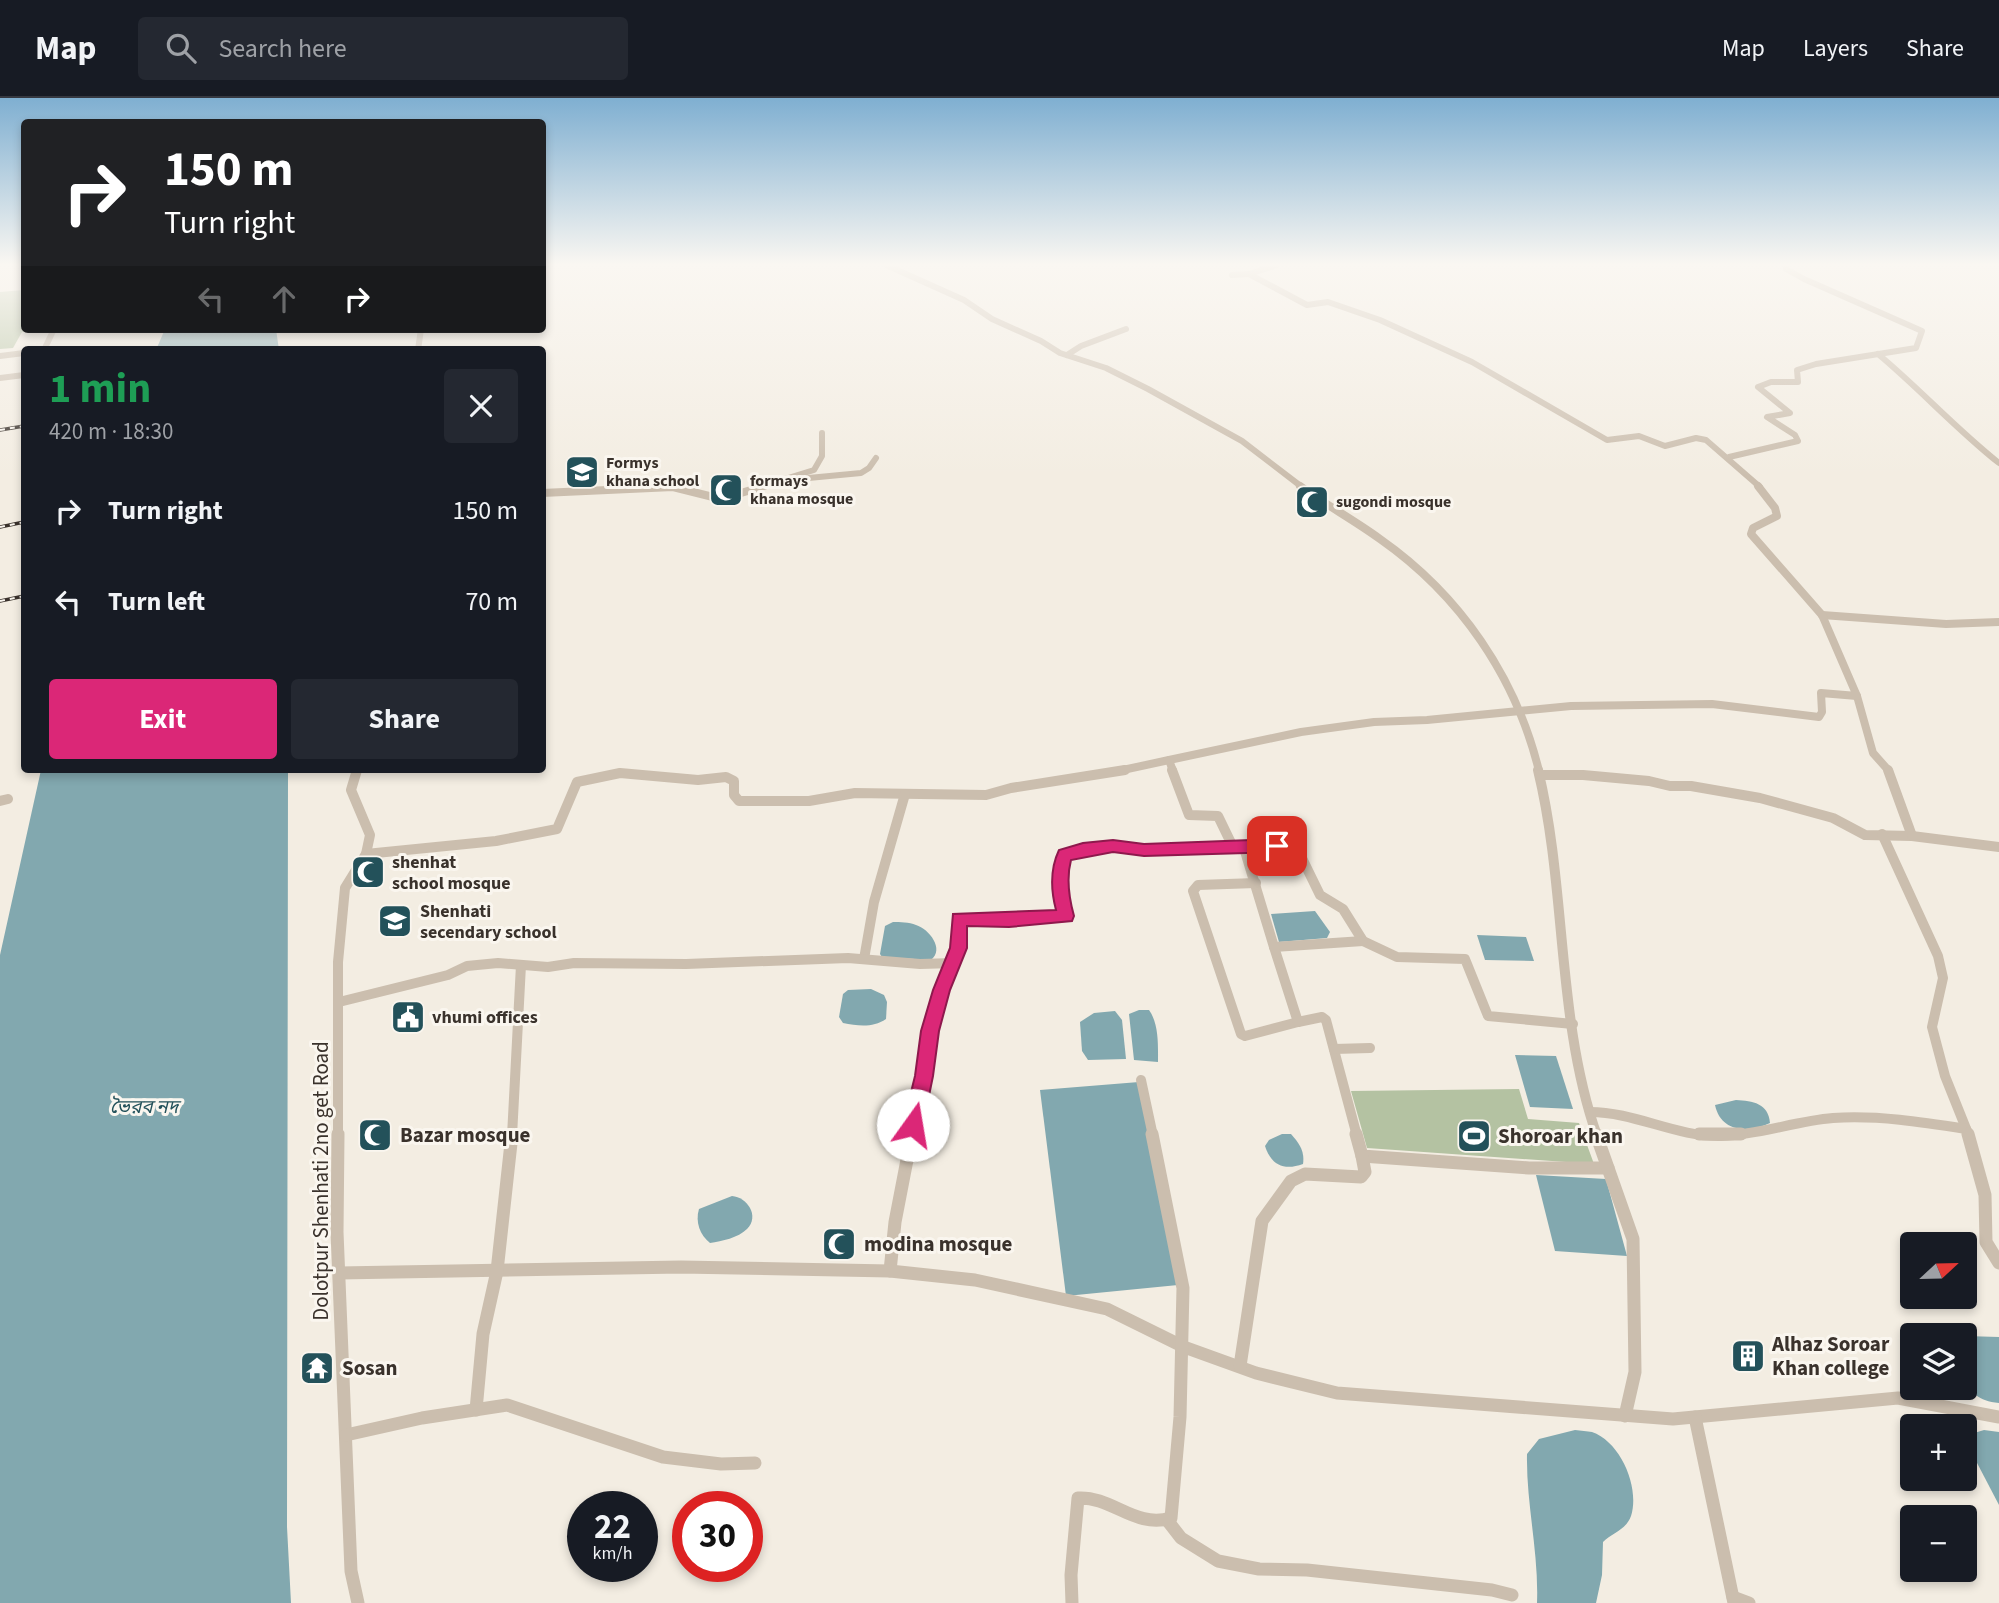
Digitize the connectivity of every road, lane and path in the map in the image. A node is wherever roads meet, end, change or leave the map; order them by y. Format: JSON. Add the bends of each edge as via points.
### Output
{"nodes":[{"id":1,"x":1026,"y":335,"type":"edge"},
{"id":2,"x":1110,"y":335,"type":"edge"},
{"id":3,"x":1413,"y":335,"type":"edge"},
{"id":4,"x":1921,"y":335,"type":"edge"},
{"id":5,"x":21,"y":353,"type":"edge"},
{"id":6,"x":1878,"y":354,"type":"junction"},
{"id":7,"x":1067,"y":355,"type":"junction"},
{"id":8,"x":0,"y":356,"type":"edge"},
{"id":9,"x":21,"y":375,"type":"edge"},
{"id":10,"x":0,"y":378,"type":"edge"},
{"id":11,"x":822,"y":433,"type":"dead end"},
{"id":12,"x":1729,"y":457,"type":"junction"},
{"id":13,"x":876,"y":458,"type":"dead end"},
{"id":14,"x":1999,"y":463,"type":"edge"},
{"id":15,"x":788,"y":479,"type":"junction"},
{"id":16,"x":546,"y":493,"type":"edge"},
{"id":17,"x":1822,"y":615,"type":"junction"},
{"id":18,"x":1999,"y":622,"type":"edge"},
{"id":19,"x":1857,"y":696,"type":"junction"},
{"id":20,"x":1521,"y":711,"type":"junction"},
{"id":21,"x":1169,"y":760,"type":"junction"},
{"id":22,"x":356,"y":773,"type":"edge"},
{"id":23,"x":1540,"y":775,"type":"junction"},
{"id":24,"x":905,"y":793,"type":"junction"},
{"id":25,"x":1882,"y":834,"type":"junction"},
{"id":26,"x":1912,"y":836,"type":"junction"},
{"id":27,"x":1239,"y":847,"type":"junction"},
{"id":28,"x":1999,"y":847,"type":"edge"},
{"id":29,"x":366,"y":854,"type":"junction"},
{"id":30,"x":1256,"y":883,"type":"junction"},
{"id":31,"x":1363,"y":941,"type":"junction"},
{"id":32,"x":1274,"y":947,"type":"junction"},
{"id":33,"x":864,"y":959,"type":"junction"},
{"id":34,"x":954,"y":963,"type":"junction"},
{"id":35,"x":521,"y":965,"type":"junction"},
{"id":36,"x":339,"y":1002,"type":"junction"},
{"id":37,"x":1298,"y":1022,"type":"junction"},
{"id":38,"x":1573,"y":1024,"type":"junction"},
{"id":39,"x":1370,"y":1048,"type":"dead end"},
{"id":40,"x":1334,"y":1049,"type":"junction"},
{"id":41,"x":1140,"y":1080,"type":"dead end"},
{"id":42,"x":1590,"y":1112,"type":"junction"},
{"id":43,"x":1966,"y":1129,"type":"junction"},
{"id":44,"x":1362,"y":1156,"type":"junction"},
{"id":45,"x":1608,"y":1168,"type":"junction"},
{"id":46,"x":1999,"y":1263,"type":"edge"},
{"id":47,"x":498,"y":1271,"type":"junction"},
{"id":48,"x":890,"y":1271,"type":"junction"},
{"id":49,"x":339,"y":1273,"type":"junction"},
{"id":50,"x":1184,"y":1347,"type":"junction"},
{"id":51,"x":1240,"y":1366,"type":"junction"},
{"id":52,"x":476,"y":1410,"type":"junction"},
{"id":53,"x":1625,"y":1416,"type":"junction"},
{"id":54,"x":1695,"y":1417,"type":"junction"},
{"id":55,"x":1999,"y":1417,"type":"edge"},
{"id":56,"x":346,"y":1435,"type":"junction"},
{"id":57,"x":755,"y":1463,"type":"dead end"},
{"id":58,"x":1167,"y":1520,"type":"junction"},
{"id":59,"x":1512,"y":1595,"type":"dead end"},
{"id":60,"x":1734,"y":1600,"type":"edge"},
{"id":61,"x":358,"y":1603,"type":"edge"},
{"id":62,"x":1072,"y":1603,"type":"edge"},
{"id":63,"x":1749,"y":1603,"type":"edge"}],
"edges":[{"from":1,"to":7,"type":"street"},
{"from":2,"to":7,"type":"street"},
{"from":3,"to":12,"type":"street","via":[[1472,362],[1607,440],[1643,437],[1665,446],[1701,438]]},
{"from":4,"to":6,"type":"street","via":[[1916,348]]},
{"from":5,"to":8,"type":"street"},
{"from":6,"to":12,"type":"street","via":[[1816,364],[1797,370],[1798,382],[1758,387],[1790,413],[1767,417],[1798,441]]},
{"from":6,"to":14,"type":"street"},
{"from":7,"to":20,"type":"street","via":[[1106,369],[1209,421],[1315,498],[1381,539],[1428,577],[1459,610],[1502,668]]},
{"from":9,"to":10,"type":"street"},
{"from":11,"to":15,"type":"street","via":[[822,456],[814,470]]},
{"from":12,"to":17,"type":"street","via":[[1757,482],[1778,513],[1753,528],[1751,534]]},
{"from":13,"to":15,"type":"street","via":[[861,473]]},
{"from":15,"to":16,"type":"street","via":[[721,499],[673,487]]},
{"from":17,"to":18,"type":"street","via":[[1946,624]]},
{"from":17,"to":19,"type":"street"},
{"from":19,"to":20,"type":"street","via":[[1821,693],[1819,718],[1712,704]]},
{"from":19,"to":26,"type":"street","via":[[1865,732],[1896,786]]},
{"from":20,"to":21,"type":"street","via":[[1301,732]]},
{"from":20,"to":23,"type":"street"},
{"from":21,"to":24,"type":"street","via":[[986,795]]},
{"from":21,"to":27,"type":"street","via":[[1186,812],[1218,816]]},
{"from":22,"to":29,"type":"street","via":[[351,790],[370,835]]},
{"from":23,"to":25,"type":"street","via":[[1649,781],[1760,798],[1833,818],[1865,835]]},
{"from":23,"to":38,"type":"street","via":[[1550,817],[1562,961]]},
{"from":24,"to":29,"type":"street","via":[[739,801],[734,781],[726,777],[698,780],[620,774],[578,782],[557,829],[496,841]]},
{"from":24,"to":33,"type":"street","via":[[874,902]]},
{"from":25,"to":26,"type":"street"},
{"from":25,"to":43,"type":"street","via":[[1938,956],[1943,978],[1932,1027]]},
{"from":26,"to":28,"type":"street"},
{"from":27,"to":30,"type":"street"},
{"from":27,"to":31,"type":"street","via":[[1300,849],[1320,895],[1343,909]]},
{"from":27,"to":34,"type":"street","via":[[1144,850],[1113,846],[1065,855],[1061,896],[1066,916],[959,919]]},
{"from":29,"to":36,"type":"street","name":"Dolotpur Shenhati 2no get Road","via":[[345,888]]},
{"from":30,"to":32,"type":"street"},
{"from":30,"to":37,"type":"street","via":[[1198,885],[1193,891],[1241,1034]]},
{"from":31,"to":32,"type":"street"},
{"from":31,"to":38,"type":"street","via":[[1397,957],[1465,958],[1488,1016]]},
{"from":32,"to":37,"type":"street"},
{"from":33,"to":34,"type":"street"},
{"from":33,"to":35,"type":"street"},
{"from":34,"to":48,"type":"street","via":[[930,1031]]},
{"from":35,"to":36,"type":"street","via":[[467,966],[448,975]]},
{"from":35,"to":47,"type":"street","via":[[513,1123]]},
{"from":36,"to":49,"type":"street","name":"Dolotpur Shenhati 2no get Road"},
{"from":37,"to":40,"type":"street","via":[[1324,1018]]},
{"from":38,"to":42,"type":"street"},
{"from":39,"to":40,"type":"street"},
{"from":40,"to":44,"type":"street"},
{"from":41,"to":50,"type":"street","via":[[1182,1275]]},
{"from":42,"to":43,"type":"street","via":[[1705,1135],[1742,1134],[1835,1118],[1907,1119]]},
{"from":42,"to":45,"type":"street"},
{"from":43,"to":46,"type":"street","via":[[1985,1195],[1986,1242]]},
{"from":44,"to":45,"type":"street","via":[[1550,1169]]},
{"from":44,"to":51,"type":"street","via":[[1365,1172],[1361,1177],[1305,1174],[1291,1181],[1262,1222]]},
{"from":45,"to":53,"type":"street","via":[[1633,1239],[1635,1372]]},
{"from":47,"to":48,"type":"street","via":[[681,1267]]},
{"from":47,"to":49,"type":"street"},
{"from":47,"to":52,"type":"street","via":[[483,1334]]},
{"from":48,"to":50,"type":"street","via":[[975,1280],[1107,1308]]},
{"from":49,"to":56,"type":"street","name":"Dolotpur Shenhati 2no get Road"},
{"from":50,"to":51,"type":"street"},
{"from":50,"to":58,"type":"street","via":[[1176,1484]]},
{"from":51,"to":53,"type":"street","via":[[1337,1393]]},
{"from":52,"to":56,"type":"street"},
{"from":52,"to":57,"type":"street","via":[[507,1405],[663,1457]]},
{"from":53,"to":54,"type":"street"},
{"from":54,"to":55,"type":"street","via":[[1898,1398]]},
{"from":54,"to":60,"type":"street"},
{"from":56,"to":61,"type":"street","name":"Dolotpur Shenhati 2no get Road","via":[[351,1571]]},
{"from":58,"to":59,"type":"street","via":[[1181,1538],[1218,1561]]},
{"from":58,"to":62,"type":"street","via":[[1127,1516],[1087,1497],[1078,1498]]},
{"from":60,"to":63,"type":"street"}]}
